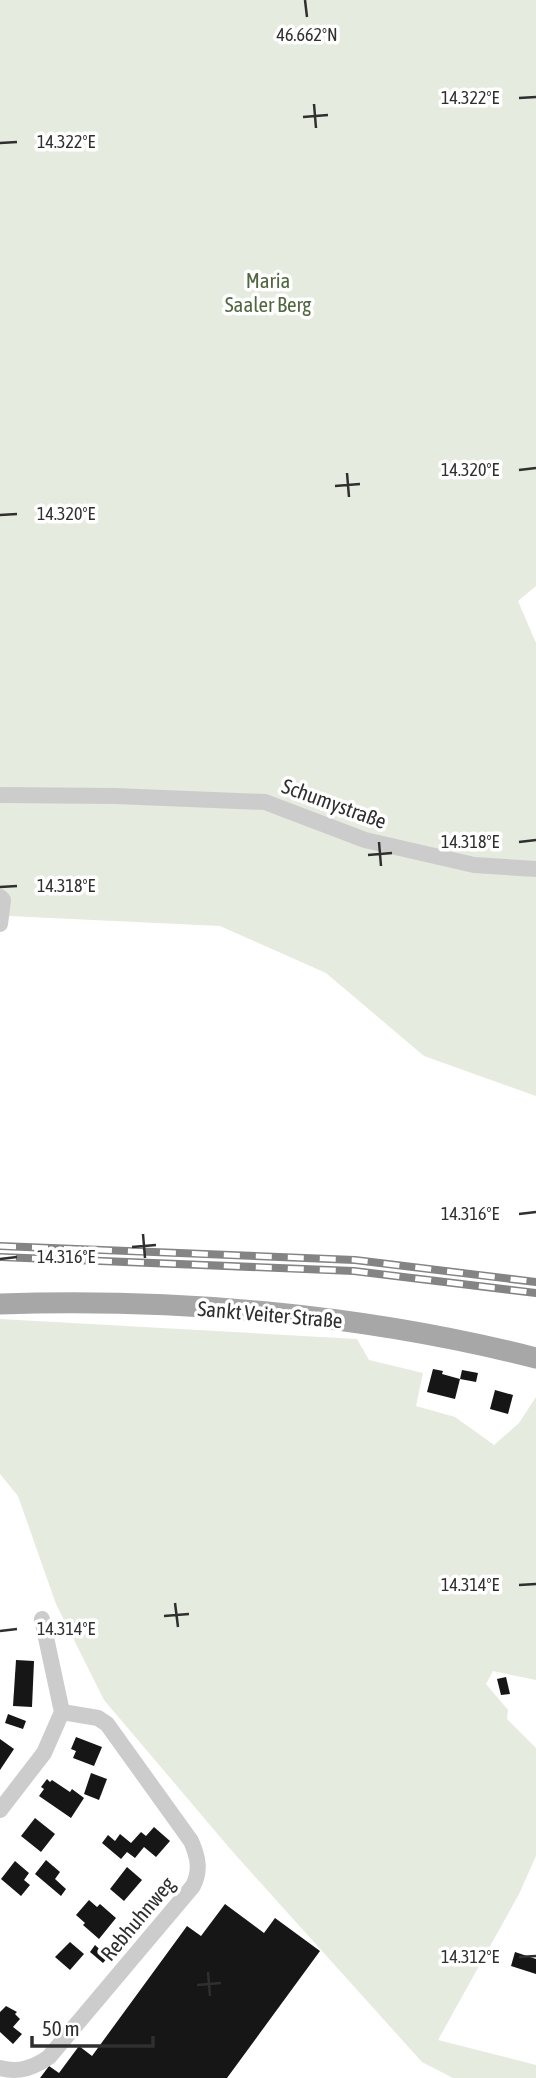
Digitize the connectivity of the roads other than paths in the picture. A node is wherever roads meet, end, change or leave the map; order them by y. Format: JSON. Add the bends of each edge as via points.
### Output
{"nodes":[{"id":1,"x":0,"y":795,"type":"edge"},
{"id":2,"x":536,"y":869,"type":"edge"},
{"id":3,"x":0,"y":897,"type":"edge"},
{"id":4,"x":0,"y":924,"type":"edge"},
{"id":5,"x":0,"y":1304,"type":"edge"},
{"id":6,"x":536,"y":1357,"type":"edge"},
{"id":7,"x":41,"y":1619,"type":"dead end"},
{"id":8,"x":62,"y":1712,"type":"junction"},
{"id":9,"x":0,"y":1810,"type":"edge"},
{"id":10,"x":0,"y":2068,"type":"edge"}],
"edges":[{"from":1,"to":2,"type":"street","name":"Schumystraße","via":[[265,802],[365,840],[474,866]]},
{"from":3,"to":4,"type":"street"},
{"from":5,"to":6,"type":"main road","name":"Sankt Veiter Straße","via":[[111,1304],[274,1313],[430,1334]]},
{"from":7,"to":8,"type":"street"},
{"from":8,"to":9,"type":"street","via":[[44,1753]]},
{"from":8,"to":10,"type":"street","name":"Rebhuhnweg","via":[[107,1724],[191,1841],[198,1875],[48,2057],[22,2070]]}]}
